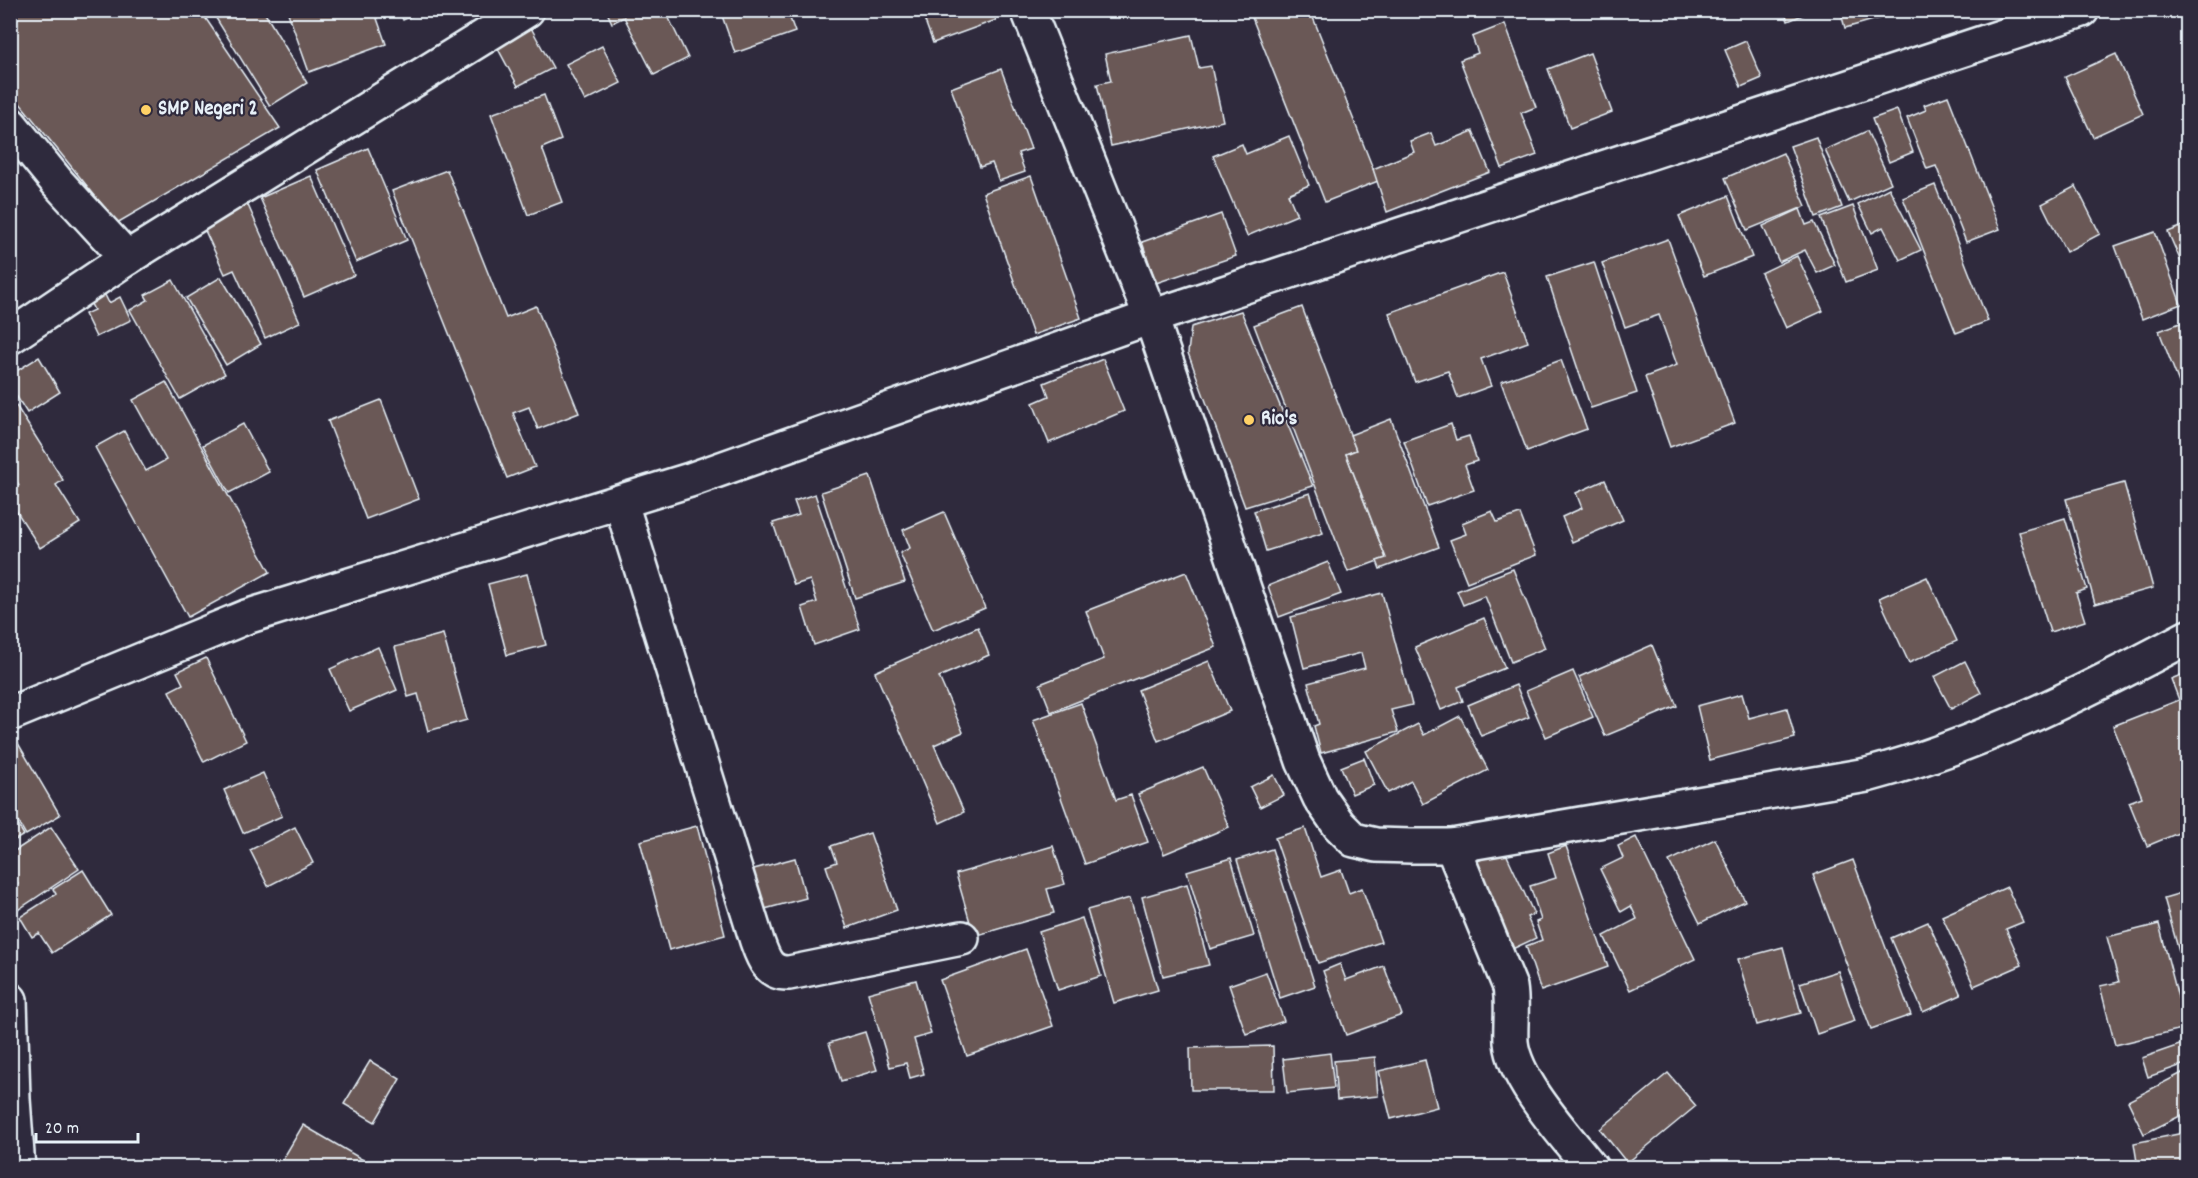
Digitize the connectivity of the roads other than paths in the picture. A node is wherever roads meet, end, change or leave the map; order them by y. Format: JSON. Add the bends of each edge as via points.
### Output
{"nodes":[{"id":1,"x":527,"y":10,"type":"edge"},
{"id":2,"x":1028,"y":10,"type":"edge"},
{"id":3,"x":2082,"y":10,"type":"edge"},
{"id":4,"x":10,"y":123,"type":"edge"},
{"id":5,"x":127,"y":258,"type":"junction"},
{"id":6,"x":1151,"y":317,"type":"junction"},
{"id":7,"x":10,"y":337,"type":"edge"},
{"id":8,"x":621,"y":502,"type":"junction"},
{"id":9,"x":2187,"y":637,"type":"edge"},
{"id":10,"x":10,"y":714,"type":"edge"},
{"id":11,"x":1452,"y":846,"type":"junction"},
{"id":12,"x":962,"y":938,"type":"dead end"},
{"id":13,"x":10,"y":1000,"type":"edge"},
{"id":14,"x":18,"y":1167,"type":"edge"},
{"id":15,"x":1591,"y":1167,"type":"edge"}],
"edges":[{"from":1,"to":5,"type":"street"},
{"from":2,"to":6,"type":"street"},
{"from":3,"to":6,"type":"street"},
{"from":4,"to":5,"type":"street","via":[[58,183]]},
{"from":5,"to":7,"type":"street"},
{"from":6,"to":8,"type":"street"},
{"from":6,"to":11,"type":"street","via":[[1303,761],[1320,798],[1354,840],[1376,845]]},
{"from":8,"to":10,"type":"street","via":[[246,617]]},
{"from":8,"to":12,"type":"street","via":[[768,966],[778,973],[789,973]]},
{"from":9,"to":11,"type":"street","via":[[2097,685],[1925,759],[1867,775]]},
{"from":11,"to":15,"type":"street","via":[[1510,987],[1511,1044],[1521,1070],[1540,1104]]},
{"from":13,"to":14,"type":"street"}]}
